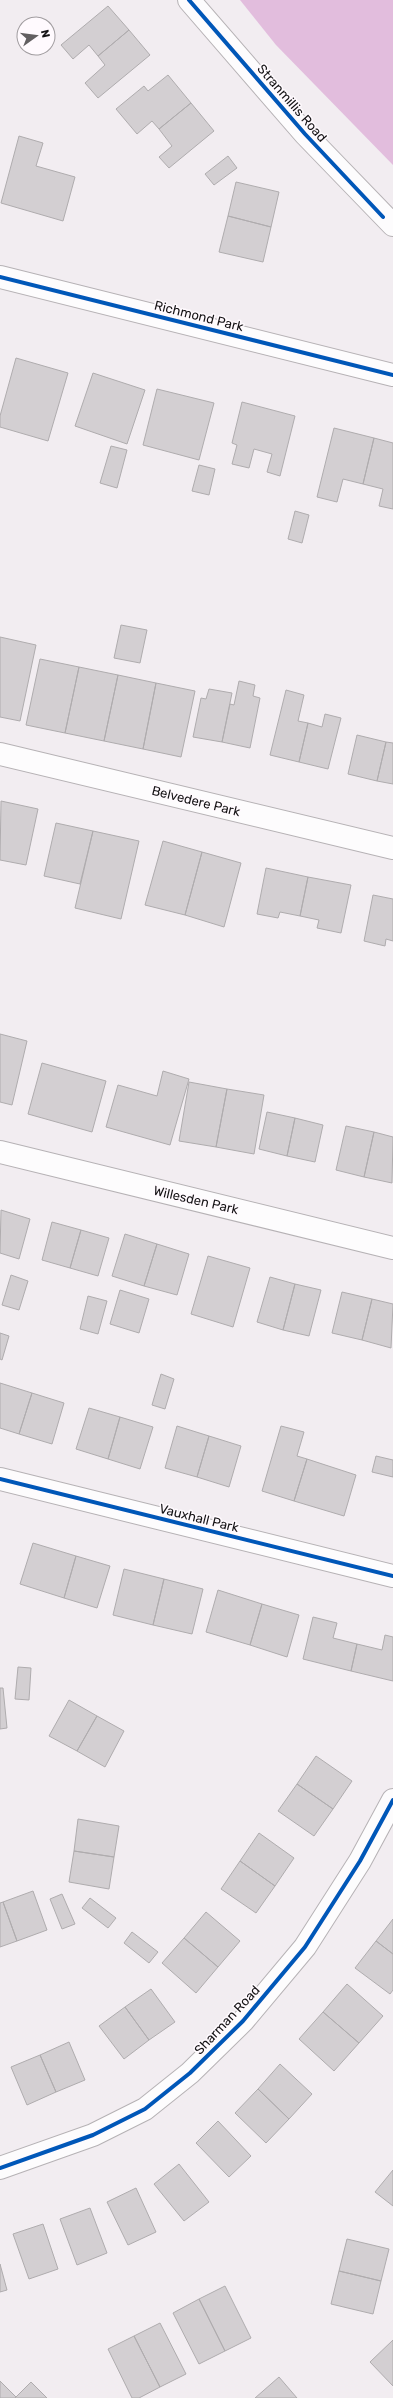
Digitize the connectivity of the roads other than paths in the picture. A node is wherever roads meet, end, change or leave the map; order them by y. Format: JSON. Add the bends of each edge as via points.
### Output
{"nodes":[{"id":1,"x":189,"y":0,"type":"edge"},
{"id":2,"x":393,"y":225,"type":"edge"},
{"id":3,"x":0,"y":277,"type":"edge"},
{"id":4,"x":393,"y":375,"type":"edge"},
{"id":5,"x":0,"y":754,"type":"edge"},
{"id":6,"x":393,"y":848,"type":"edge"},
{"id":7,"x":0,"y":1152,"type":"edge"},
{"id":8,"x":393,"y":1248,"type":"edge"},
{"id":9,"x":0,"y":1479,"type":"edge"},
{"id":10,"x":393,"y":1576,"type":"edge"},
{"id":11,"x":393,"y":1800,"type":"edge"},
{"id":12,"x":0,"y":2168,"type":"edge"}],
"edges":[{"from":1,"to":2,"type":"street","name":"Stranmillis Road","via":[[305,134]]},
{"from":3,"to":4,"type":"street","name":"Richmond Park"},
{"from":5,"to":6,"type":"street","name":"Belvedere Park"},
{"from":7,"to":8,"type":"street","name":"Willesden Park"},
{"from":9,"to":10,"type":"street","name":"Vauxhall Park"},
{"from":11,"to":12,"type":"street","name":"Sharman Road","via":[[360,1861],[305,1947],[243,2021],[190,2073],[144,2109],[93,2135]]}]}
